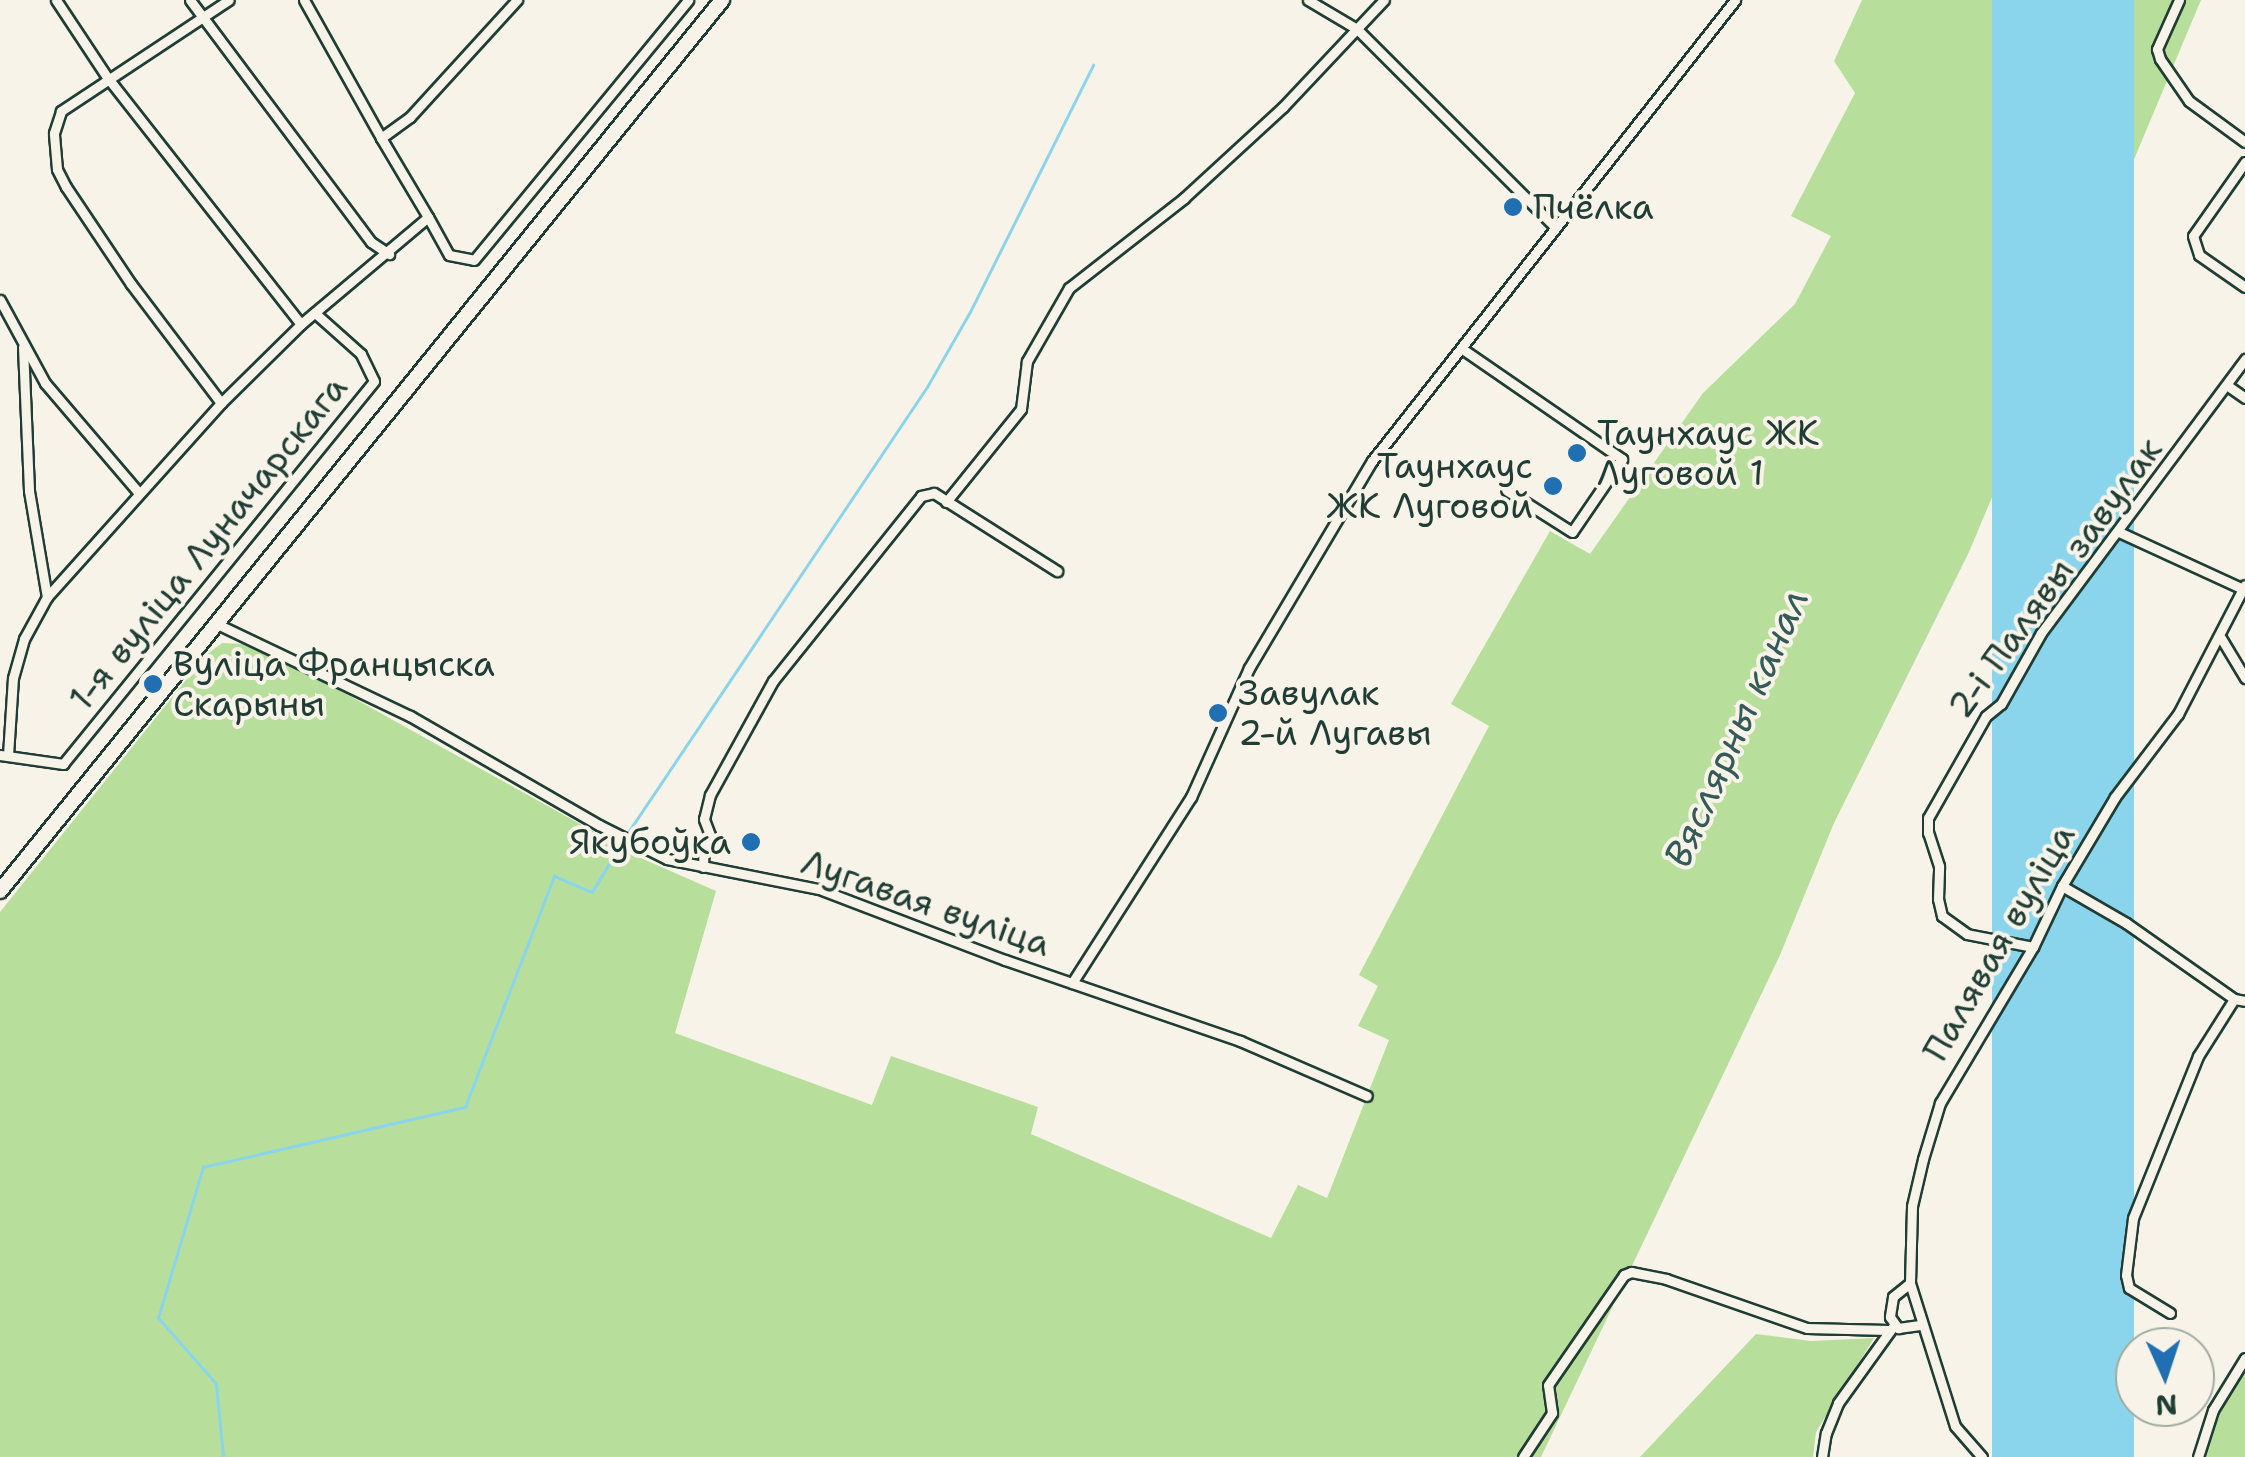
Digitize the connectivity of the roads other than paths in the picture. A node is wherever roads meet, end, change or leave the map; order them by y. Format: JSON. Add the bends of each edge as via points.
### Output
{"nodes":[{"id":1,"x":56,"y":0,"type":"edge"},
{"id":2,"x":190,"y":0,"type":"edge"},
{"id":3,"x":228,"y":0,"type":"edge"},
{"id":4,"x":304,"y":0,"type":"edge"},
{"id":5,"x":516,"y":0,"type":"edge"},
{"id":6,"x":688,"y":0,"type":"edge"},
{"id":7,"x":722,"y":0,"type":"edge"},
{"id":8,"x":1308,"y":0,"type":"edge"},
{"id":9,"x":1384,"y":0,"type":"edge"},
{"id":10,"x":1734,"y":0,"type":"edge"},
{"id":11,"x":2179,"y":0,"type":"edge"},
{"id":12,"x":203,"y":17,"type":"junction"},
{"id":13,"x":1357,"y":28,"type":"junction"},
{"id":14,"x":107,"y":78,"type":"junction"},
{"id":15,"x":382,"y":138,"type":"junction"},
{"id":16,"x":2245,"y":142,"type":"edge"},
{"id":17,"x":2245,"y":162,"type":"edge"},
{"id":18,"x":428,"y":217,"type":"junction"},
{"id":19,"x":1555,"y":227,"type":"junction"},
{"id":20,"x":389,"y":254,"type":"junction"},
{"id":21,"x":2245,"y":286,"type":"edge"},
{"id":22,"x":0,"y":300,"type":"edge"},
{"id":23,"x":315,"y":313,"type":"junction"},
{"id":24,"x":301,"y":324,"type":"junction"},
{"id":25,"x":23,"y":347,"type":"junction"},
{"id":26,"x":1461,"y":348,"type":"junction"},
{"id":27,"x":2245,"y":359,"type":"edge"},
{"id":28,"x":2228,"y":386,"type":"junction"},
{"id":29,"x":2245,"y":398,"type":"edge"},
{"id":30,"x":221,"y":404,"type":"junction"},
{"id":31,"x":1506,"y":490,"type":"dead end"},
{"id":32,"x":139,"y":493,"type":"junction"},
{"id":33,"x":946,"y":502,"type":"junction"},
{"id":34,"x":2119,"y":532,"type":"junction"},
{"id":35,"x":1058,"y":571,"type":"dead end"},
{"id":36,"x":2244,"y":587,"type":"edge"},
{"id":37,"x":47,"y":597,"type":"junction"},
{"id":38,"x":217,"y":624,"type":"junction"},
{"id":39,"x":2221,"y":638,"type":"junction"},
{"id":40,"x":2245,"y":678,"type":"edge"},
{"id":41,"x":4,"y":755,"type":"edge"},
{"id":42,"x":702,"y":868,"type":"junction"},
{"id":43,"x":2062,"y":886,"type":"junction"},
{"id":44,"x":0,"y":890,"type":"edge"},
{"id":45,"x":2033,"y":946,"type":"junction"},
{"id":46,"x":1072,"y":983,"type":"junction"},
{"id":47,"x":2240,"y":1000,"type":"edge"},
{"id":48,"x":1367,"y":1096,"type":"dead end"},
{"id":49,"x":1910,"y":1283,"type":"junction"},
{"id":50,"x":2170,"y":1313,"type":"dead end"},
{"id":51,"x":1920,"y":1325,"type":"junction"},
{"id":52,"x":1891,"y":1328,"type":"junction"},
{"id":53,"x":2245,"y":1358,"type":"edge"},
{"id":54,"x":1522,"y":1457,"type":"edge"},
{"id":55,"x":1822,"y":1457,"type":"edge"},
{"id":56,"x":1982,"y":1457,"type":"edge"},
{"id":57,"x":2198,"y":1457,"type":"edge"}],
"edges":[{"from":1,"to":14,"type":"street"},
{"from":2,"to":12,"type":"street"},
{"from":3,"to":12,"type":"street"},
{"from":4,"to":15,"type":"street"},
{"from":5,"to":15,"type":"street","via":[[410,117]]},
{"from":6,"to":18,"type":"street","via":[[474,260],[449,256]]},
{"from":7,"to":38,"type":"street"},
{"from":8,"to":13,"type":"street"},
{"from":9,"to":13,"type":"street"},
{"from":10,"to":19,"type":"street","name":"Лугавая вуліца"},
{"from":11,"to":16,"type":"street","via":[[2157,49],[2160,59],[2189,101]]},
{"from":12,"to":14,"type":"street"},
{"from":12,"to":20,"type":"street","via":[[371,242]]},
{"from":13,"to":19,"type":"street"},
{"from":13,"to":33,"type":"street","via":[[1184,198],[1069,288],[1026,361],[1021,409]]},
{"from":14,"to":24,"type":"street"},
{"from":14,"to":30,"type":"street","via":[[61,111],[54,152],[66,187]]},
{"from":15,"to":18,"type":"street"},
{"from":17,"to":21,"type":"street","via":[[2198,226],[2194,243],[2198,256]]},
{"from":18,"to":20,"type":"street"},
{"from":19,"to":26,"type":"street","name":"Лугавая вуліца"},
{"from":20,"to":23,"type":"street"},
{"from":22,"to":25,"type":"street"},
{"from":23,"to":24,"type":"street"},
{"from":23,"to":41,"type":"street","name":"1-я вуліца Луначарскага","via":[[362,354],[374,381],[63,764]]},
{"from":24,"to":30,"type":"street"},
{"from":25,"to":32,"type":"street","via":[[45,384]]},
{"from":25,"to":37,"type":"street","via":[[29,491]]},
{"from":26,"to":31,"type":"street","via":[[1622,458],[1572,532]]},
{"from":26,"to":46,"type":"street","name":"Лугавая вуліца","via":[[1372,461],[1249,668],[1191,797]]},
{"from":27,"to":28,"type":"street","name":"2-і Палявы завулак"},
{"from":28,"to":29,"type":"street"},
{"from":28,"to":34,"type":"street","name":"2-і Палявы завулак"},
{"from":30,"to":32,"type":"street"},
{"from":32,"to":37,"type":"street"},
{"from":33,"to":35,"type":"street"},
{"from":33,"to":42,"type":"street","via":[[934,492],[920,496],[773,681],[710,795]]},
{"from":34,"to":36,"type":"street"},
{"from":34,"to":45,"type":"street","name":"2-і Палявы завулак","via":[[2041,633],[1928,818],[1942,916],[1967,934]]},
{"from":36,"to":39,"type":"street","name":"Палявая вуліца"},
{"from":37,"to":41,"type":"street","via":[[24,639]]},
{"from":38,"to":42,"type":"street","name":"Лугавая вуліца","via":[[410,716],[616,834]]},
{"from":38,"to":44,"type":"street"},
{"from":39,"to":40,"type":"street"},
{"from":39,"to":43,"type":"street","name":"Палявая вуліца"},
{"from":42,"to":46,"type":"street","name":"Лугавая вуліца","via":[[818,889]]},
{"from":43,"to":45,"type":"street","name":"Палявая вуліца"},
{"from":43,"to":47,"type":"street"},
{"from":45,"to":49,"type":"street","name":"Палявая вуліца","via":[[1940,1103],[1912,1206]]},
{"from":46,"to":48,"type":"street","name":"Лугавая вуліца","via":[[1240,1041]]},
{"from":47,"to":50,"type":"street","via":[[2198,1056],[2134,1218],[2129,1288]]},
{"from":49,"to":51,"type":"street","name":"Палявая вуліца"},
{"from":49,"to":52,"type":"street","via":[[1892,1296]]},
{"from":51,"to":52,"type":"street"},
{"from":51,"to":56,"type":"street","name":"Палявая вуліца","via":[[1955,1426]]},
{"from":52,"to":54,"type":"street","via":[[1807,1328],[1631,1272],[1548,1384],[1552,1413]]},
{"from":52,"to":55,"type":"street","via":[[1838,1403]]},
{"from":53,"to":57,"type":"street","via":[[2212,1410]]}]}
